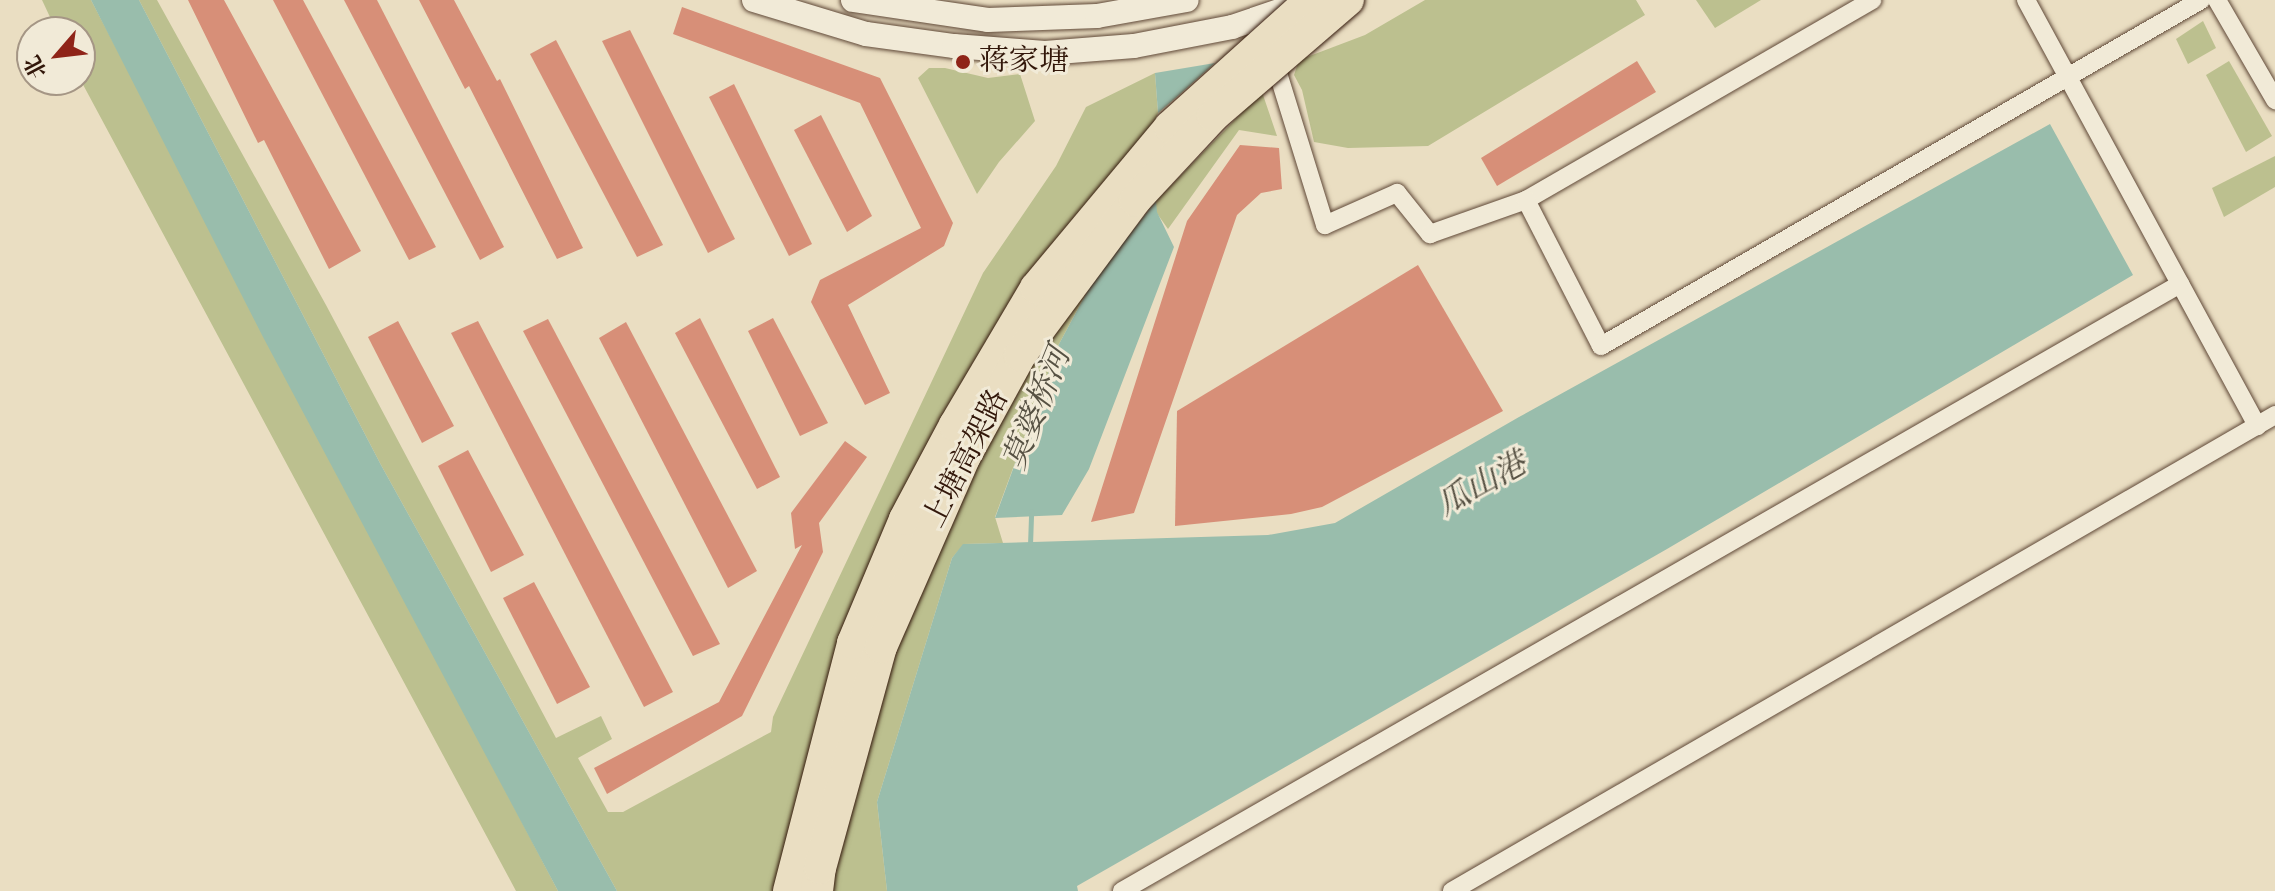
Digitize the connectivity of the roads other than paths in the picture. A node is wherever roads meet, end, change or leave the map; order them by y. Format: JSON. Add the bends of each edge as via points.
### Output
{"nodes":[{"id":1,"x":754,"y":0,"type":"edge"},
{"id":2,"x":853,"y":0,"type":"edge"},
{"id":3,"x":1187,"y":0,"type":"edge"},
{"id":4,"x":1311,"y":0,"type":"edge"},
{"id":5,"x":1348,"y":0,"type":"edge"},
{"id":6,"x":1872,"y":0,"type":"edge"},
{"id":7,"x":2026,"y":0,"type":"edge"},
{"id":8,"x":2201,"y":0,"type":"edge"},
{"id":9,"x":2217,"y":0,"type":"edge"},
{"id":10,"x":1260,"y":17,"type":"junction"},
{"id":11,"x":2068,"y":77,"type":"junction"},
{"id":12,"x":2275,"y":100,"type":"edge"},
{"id":13,"x":1526,"y":200,"type":"junction"},
{"id":14,"x":2180,"y":284,"type":"junction"},
{"id":15,"x":2275,"y":415,"type":"edge"},
{"id":16,"x":2257,"y":426,"type":"junction"},
{"id":17,"x":789,"y":891,"type":"edge"},
{"id":18,"x":817,"y":891,"type":"edge"},
{"id":19,"x":1122,"y":891,"type":"edge"},
{"id":20,"x":1452,"y":891,"type":"edge"}],
"edges":[{"from":1,"to":10,"type":"main road","via":[[866,34],[1045,53],[1134,46]]},
{"from":2,"to":3,"type":"main road","via":[[988,20],[1097,16]]},
{"from":4,"to":10,"type":"main road"},
{"from":4,"to":17,"type":"highway","name":"上塘高架路","bridge":true,"via":[[1170,127],[1036,288],[955,425],[905,519],[853,643]]},
{"from":5,"to":18,"type":"highway","name":"上塘高架路","bridge":true,"via":[[1213,116],[1135,200],[1020,355],[965,456],[881,647]]},
{"from":6,"to":13,"type":"street"},
{"from":7,"to":11,"type":"street"},
{"from":8,"to":11,"type":"street"},
{"from":9,"to":12,"type":"street"},
{"from":10,"to":13,"type":"street","via":[[1325,225],[1397,193],[1430,234]]},
{"from":11,"to":13,"type":"street","via":[[1601,346]]},
{"from":11,"to":14,"type":"street"},
{"from":14,"to":16,"type":"street"},
{"from":14,"to":19,"type":"street"},
{"from":15,"to":16,"type":"street"},
{"from":16,"to":20,"type":"street"}]}
